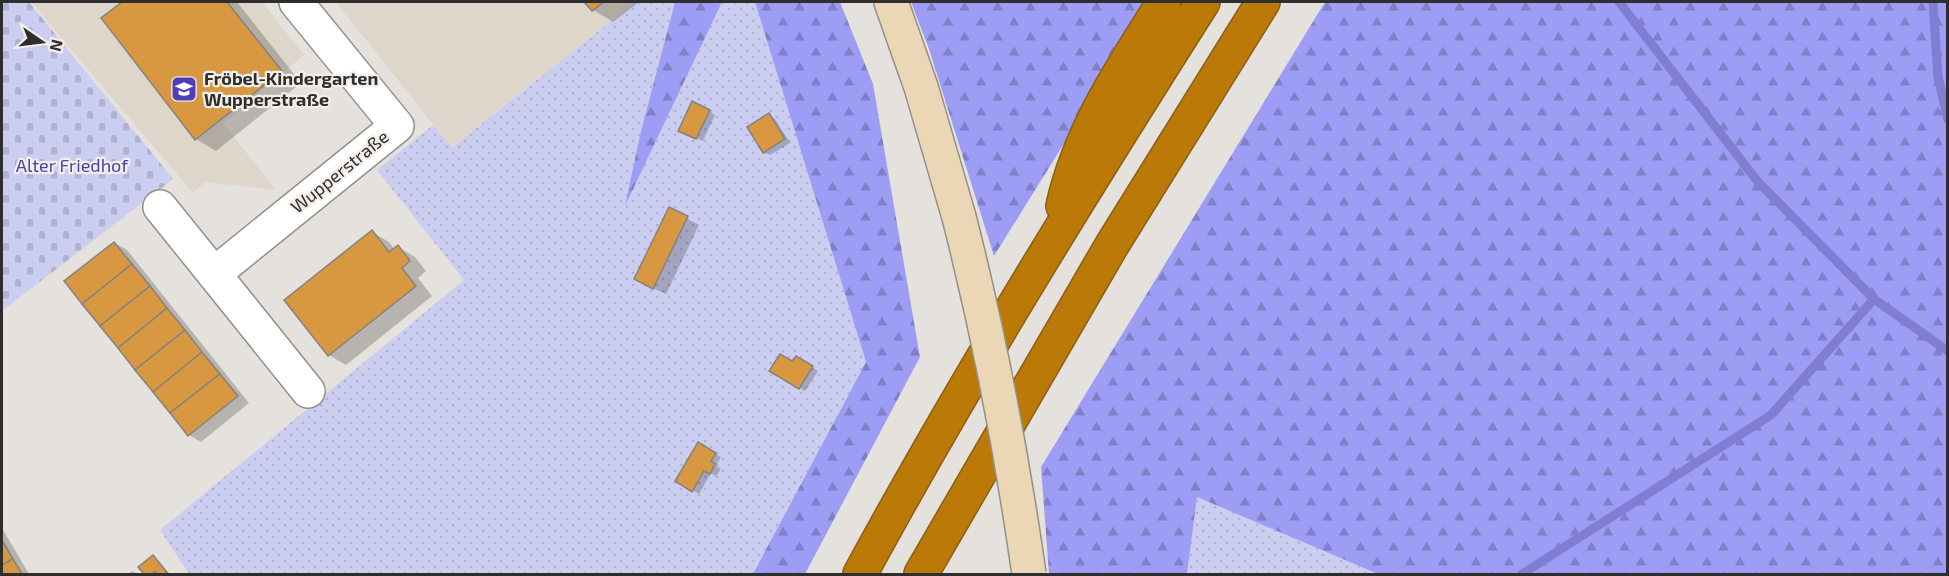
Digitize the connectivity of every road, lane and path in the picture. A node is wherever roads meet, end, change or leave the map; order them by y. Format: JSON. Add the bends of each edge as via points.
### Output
{"nodes":[{"id":1,"x":296,"y":2,"type":"edge"},
{"id":2,"x":891,"y":2,"type":"edge"},
{"id":3,"x":1164,"y":2,"type":"edge"},
{"id":4,"x":1203,"y":2,"type":"edge"},
{"id":5,"x":1263,"y":2,"type":"edge"},
{"id":6,"x":160,"y":207,"type":"dead end"},
{"id":7,"x":1060,"y":231,"type":"junction"},
{"id":8,"x":214,"y":274,"type":"junction"},
{"id":9,"x":308,"y":391,"type":"dead end"},
{"id":10,"x":860,"y":574,"type":"edge"},
{"id":11,"x":921,"y":574,"type":"edge"},
{"id":12,"x":1029,"y":574,"type":"edge"}],
"edges":[{"from":1,"to":8,"type":"street","name":"Wupperstraße","via":[[397,126]]},
{"from":2,"to":12,"type":"main road","bridge":true,"via":[[959,217],[995,374]]},
{"from":3,"to":7,"type":"highway","via":[[1110,87],[1089,130],[1071,175]]},
{"from":4,"to":7,"type":"highway"},
{"from":5,"to":11,"type":"highway","via":[[1112,245]]},
{"from":6,"to":8,"type":"street"},
{"from":7,"to":10,"type":"highway"},
{"from":8,"to":9,"type":"street"}]}
